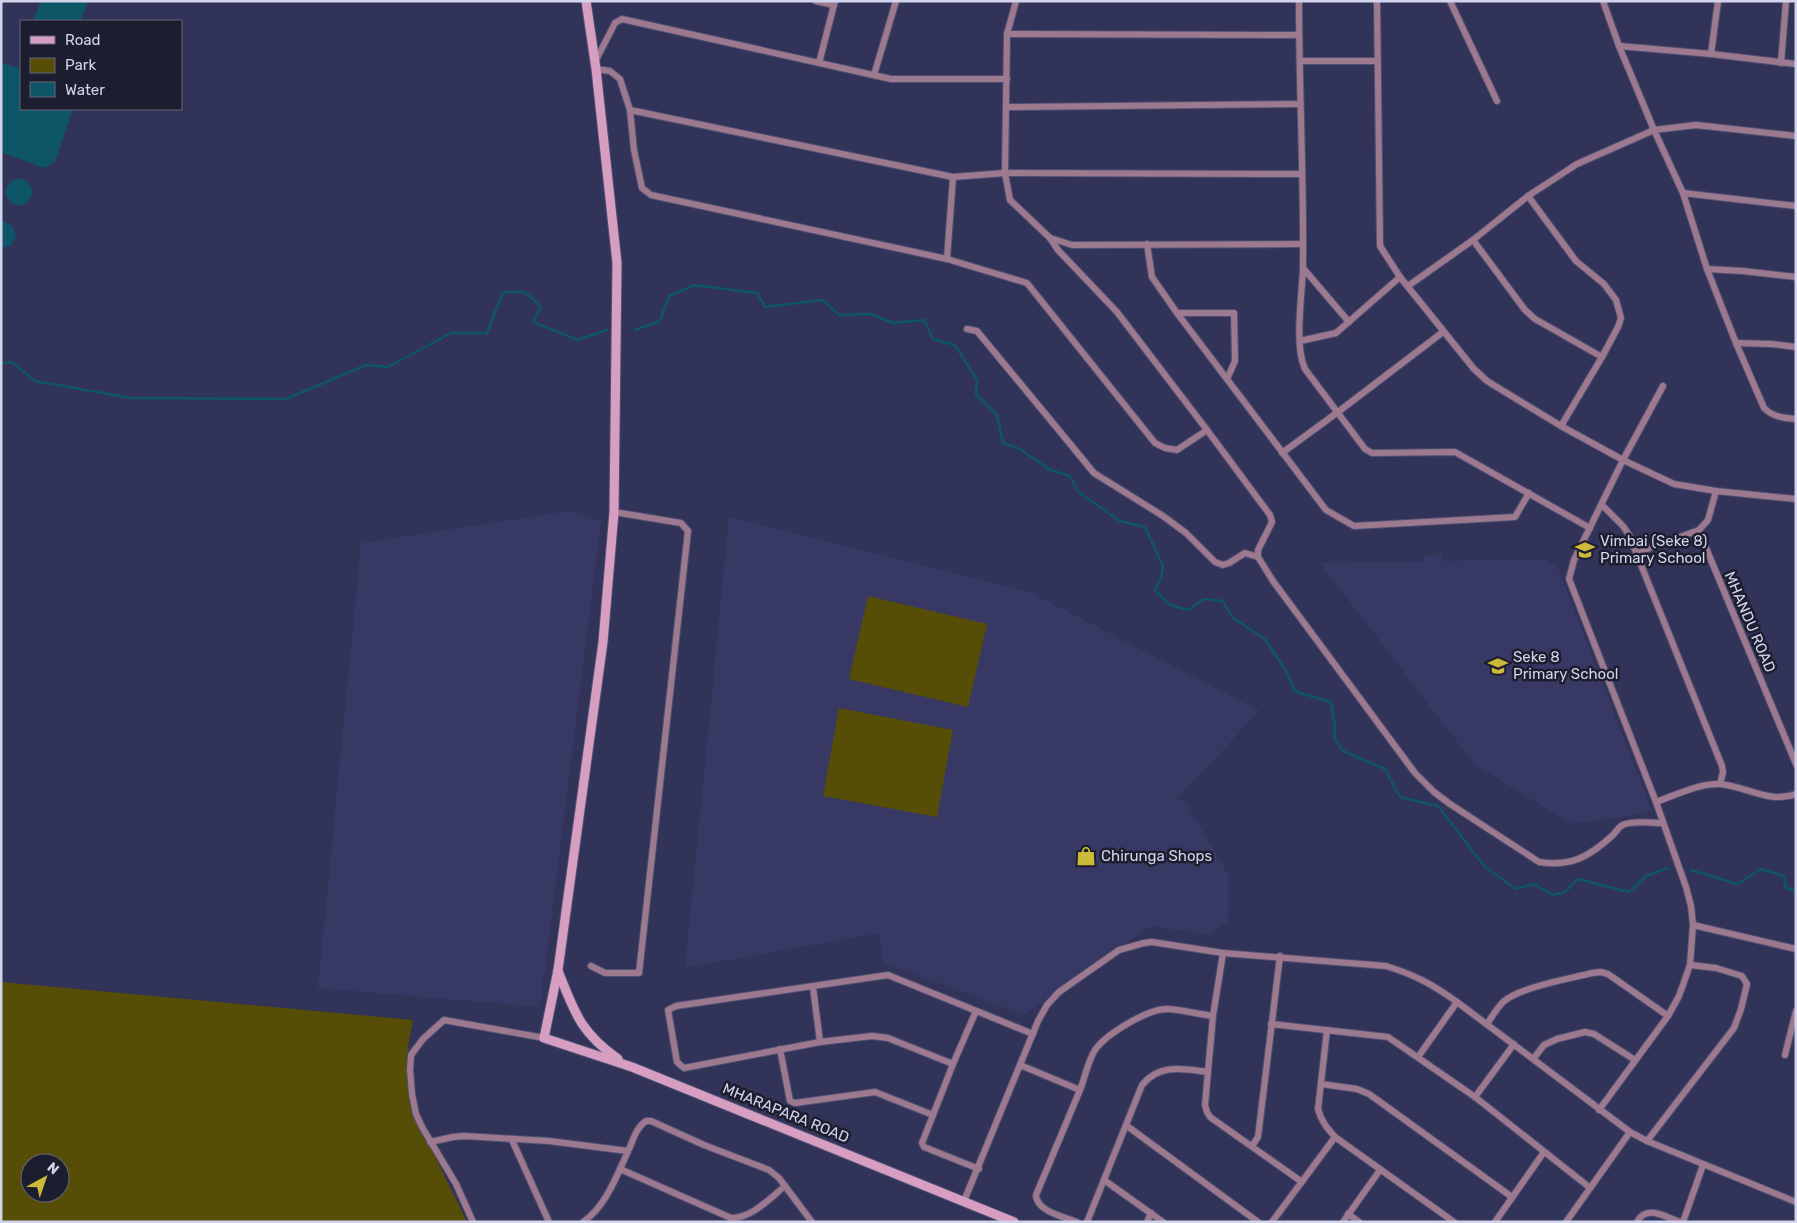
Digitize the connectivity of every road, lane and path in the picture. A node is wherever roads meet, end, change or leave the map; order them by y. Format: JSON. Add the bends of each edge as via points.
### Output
{"nodes":[{"id":1,"x":586,"y":1,"type":"edge"},
{"id":2,"x":816,"y":1,"type":"edge"},
{"id":3,"x":896,"y":1,"type":"edge"},
{"id":4,"x":1016,"y":1,"type":"edge"},
{"id":5,"x":1299,"y":1,"type":"edge"},
{"id":6,"x":1377,"y":1,"type":"edge"},
{"id":7,"x":1450,"y":1,"type":"edge"},
{"id":8,"x":1602,"y":1,"type":"edge"},
{"id":9,"x":1718,"y":1,"type":"edge"},
{"id":10,"x":1786,"y":1,"type":"edge"},
{"id":11,"x":835,"y":3,"type":"edge"},
{"id":12,"x":1007,"y":34,"type":"junction"},
{"id":13,"x":1299,"y":35,"type":"junction"},
{"id":14,"x":1619,"y":46,"type":"junction"},
{"id":15,"x":1712,"y":54,"type":"junction"},
{"id":16,"x":1378,"y":61,"type":"junction"},
{"id":17,"x":1300,"y":62,"type":"junction"},
{"id":18,"x":819,"y":63,"type":"junction"},
{"id":19,"x":1781,"y":63,"type":"junction"},
{"id":20,"x":1796,"y":64,"type":"edge"},
{"id":21,"x":596,"y":66,"type":"junction"},
{"id":22,"x":874,"y":75,"type":"junction"},
{"id":23,"x":1006,"y":79,"type":"junction"},
{"id":24,"x":1497,"y":101,"type":"dead end"},
{"id":25,"x":1300,"y":104,"type":"junction"},
{"id":26,"x":1007,"y":107,"type":"junction"},
{"id":27,"x":630,"y":110,"type":"junction"},
{"id":28,"x":1654,"y":130,"type":"junction"},
{"id":29,"x":1796,"y":136,"type":"edge"},
{"id":30,"x":1006,"y":173,"type":"junction"},
{"id":31,"x":1302,"y":174,"type":"junction"},
{"id":32,"x":953,"y":177,"type":"junction"},
{"id":33,"x":1683,"y":193,"type":"junction"},
{"id":34,"x":1528,"y":196,"type":"junction"},
{"id":35,"x":1796,"y":206,"type":"edge"},
{"id":36,"x":1050,"y":238,"type":"junction"},
{"id":37,"x":1473,"y":240,"type":"junction"},
{"id":38,"x":1147,"y":244,"type":"junction"},
{"id":39,"x":1302,"y":244,"type":"junction"},
{"id":40,"x":947,"y":259,"type":"junction"},
{"id":41,"x":1303,"y":268,"type":"junction"},
{"id":42,"x":1707,"y":269,"type":"junction"},
{"id":43,"x":1400,"y":277,"type":"junction"},
{"id":44,"x":1796,"y":277,"type":"edge"},
{"id":45,"x":1408,"y":286,"type":"junction"},
{"id":46,"x":1177,"y":313,"type":"junction"},
{"id":47,"x":1349,"y":322,"type":"junction"},
{"id":48,"x":967,"y":329,"type":"dead end"},
{"id":49,"x":1443,"y":332,"type":"junction"},
{"id":50,"x":1300,"y":341,"type":"junction"},
{"id":51,"x":1736,"y":343,"type":"junction"},
{"id":52,"x":1796,"y":346,"type":"edge"},
{"id":53,"x":1602,"y":357,"type":"junction"},
{"id":54,"x":1227,"y":379,"type":"junction"},
{"id":55,"x":1663,"y":386,"type":"dead end"},
{"id":56,"x":1338,"y":412,"type":"junction"},
{"id":57,"x":1796,"y":419,"type":"edge"},
{"id":58,"x":1561,"y":426,"type":"junction"},
{"id":59,"x":1207,"y":430,"type":"junction"},
{"id":60,"x":1282,"y":452,"type":"junction"},
{"id":61,"x":1624,"y":460,"type":"junction"},
{"id":62,"x":1716,"y":491,"type":"junction"},
{"id":63,"x":1529,"y":493,"type":"junction"},
{"id":64,"x":1796,"y":499,"type":"edge"},
{"id":65,"x":1602,"y":505,"type":"junction"},
{"id":66,"x":614,"y":512,"type":"junction"},
{"id":67,"x":1590,"y":528,"type":"junction"},
{"id":68,"x":1699,"y":530,"type":"junction"},
{"id":69,"x":1636,"y":553,"type":"junction"},
{"id":70,"x":1258,"y":557,"type":"junction"},
{"id":71,"x":1796,"y":764,"type":"edge"},
{"id":72,"x":1720,"y":784,"type":"junction"},
{"id":73,"x":1796,"y":794,"type":"edge"},
{"id":74,"x":1656,"y":802,"type":"junction"},
{"id":75,"x":1663,"y":822,"type":"junction"},
{"id":76,"x":1693,"y":925,"type":"junction"},
{"id":77,"x":1796,"y":949,"type":"edge"},
{"id":78,"x":1223,"y":953,"type":"junction"},
{"id":79,"x":1280,"y":956,"type":"junction"},
{"id":80,"x":1690,"y":965,"type":"junction"},
{"id":81,"x":591,"y":966,"type":"dead end"},
{"id":82,"x":558,"y":970,"type":"junction"},
{"id":83,"x":813,"y":987,"type":"junction"},
{"id":84,"x":1457,"y":1002,"type":"junction"},
{"id":85,"x":976,"y":1010,"type":"junction"},
{"id":86,"x":1796,"y":1010,"type":"edge"},
{"id":87,"x":1214,"y":1016,"type":"junction"},
{"id":88,"x":1668,"y":1016,"type":"junction"},
{"id":89,"x":1272,"y":1024,"type":"junction"},
{"id":90,"x":1487,"y":1024,"type":"junction"},
{"id":91,"x":1327,"y":1030,"type":"junction"},
{"id":92,"x":1033,"y":1034,"type":"junction"},
{"id":93,"x":544,"y":1038,"type":"junction"},
{"id":94,"x":820,"y":1042,"type":"junction"},
{"id":95,"x":1514,"y":1044,"type":"junction"},
{"id":96,"x":780,"y":1049,"type":"junction"},
{"id":97,"x":1785,"y":1056,"type":"dead end"},
{"id":98,"x":1418,"y":1057,"type":"junction"},
{"id":99,"x":1534,"y":1058,"type":"junction"},
{"id":100,"x":1635,"y":1060,"type":"junction"},
{"id":101,"x":953,"y":1064,"type":"junction"},
{"id":102,"x":1020,"y":1065,"type":"junction"},
{"id":103,"x":632,"y":1067,"type":"junction"},
{"id":104,"x":1208,"y":1072,"type":"junction"},
{"id":105,"x":1321,"y":1084,"type":"junction"},
{"id":106,"x":1080,"y":1090,"type":"junction"},
{"id":107,"x":1475,"y":1097,"type":"junction"},
{"id":108,"x":1599,"y":1110,"type":"junction"},
{"id":109,"x":933,"y":1115,"type":"junction"},
{"id":110,"x":1127,"y":1126,"type":"junction"},
{"id":111,"x":1630,"y":1132,"type":"junction"},
{"id":112,"x":1335,"y":1137,"type":"junction"},
{"id":113,"x":512,"y":1140,"type":"junction"},
{"id":114,"x":1647,"y":1141,"type":"junction"},
{"id":115,"x":430,"y":1142,"type":"junction"},
{"id":116,"x":1252,"y":1146,"type":"junction"},
{"id":117,"x":628,"y":1151,"type":"junction"},
{"id":118,"x":1544,"y":1152,"type":"junction"},
{"id":119,"x":1703,"y":1165,"type":"junction"},
{"id":120,"x":620,"y":1169,"type":"junction"},
{"id":121,"x":979,"y":1169,"type":"junction"},
{"id":122,"x":1380,"y":1170,"type":"junction"},
{"id":123,"x":1104,"y":1180,"type":"junction"},
{"id":124,"x":1302,"y":1182,"type":"junction"},
{"id":125,"x":785,"y":1186,"type":"junction"},
{"id":126,"x":1589,"y":1187,"type":"junction"},
{"id":127,"x":1512,"y":1197,"type":"junction"},
{"id":128,"x":964,"y":1201,"type":"junction"},
{"id":129,"x":1796,"y":1202,"type":"edge"},
{"id":130,"x":1151,"y":1213,"type":"junction"},
{"id":131,"x":1348,"y":1214,"type":"junction"},
{"id":132,"x":587,"y":1221,"type":"edge"},
{"id":133,"x":473,"y":1222,"type":"edge"},
{"id":134,"x":549,"y":1222,"type":"edge"},
{"id":135,"x":812,"y":1222,"type":"edge"},
{"id":136,"x":1014,"y":1222,"type":"edge"},
{"id":137,"x":1077,"y":1222,"type":"edge"},
{"id":138,"x":1087,"y":1222,"type":"edge"},
{"id":139,"x":1147,"y":1222,"type":"edge"},
{"id":140,"x":1163,"y":1222,"type":"edge"},
{"id":141,"x":1258,"y":1222,"type":"edge"},
{"id":142,"x":1272,"y":1222,"type":"edge"},
{"id":143,"x":1343,"y":1222,"type":"edge"},
{"id":144,"x":1359,"y":1222,"type":"edge"},
{"id":145,"x":1454,"y":1222,"type":"edge"},
{"id":146,"x":1495,"y":1222,"type":"edge"},
{"id":147,"x":1566,"y":1222,"type":"edge"},
{"id":148,"x":1637,"y":1222,"type":"edge"},
{"id":149,"x":1682,"y":1222,"type":"edge"}],
"edges":[{"from":1,"to":21,"type":"main road"},
{"from":2,"to":11,"type":"street"},
{"from":3,"to":22,"type":"street"},
{"from":4,"to":12,"type":"street"},
{"from":5,"to":13,"type":"street"},
{"from":6,"to":16,"type":"street"},
{"from":7,"to":24,"type":"street"},
{"from":8,"to":14,"type":"street"},
{"from":9,"to":15,"type":"street"},
{"from":10,"to":19,"type":"street"},
{"from":11,"to":18,"type":"street"},
{"from":12,"to":13,"type":"street"},
{"from":12,"to":23,"type":"street"},
{"from":13,"to":17,"type":"street"},
{"from":14,"to":15,"type":"street"},
{"from":14,"to":28,"type":"street"},
{"from":15,"to":19,"type":"street"},
{"from":16,"to":17,"type":"street"},
{"from":16,"to":43,"type":"street","via":[[1380,246]]},
{"from":17,"to":25,"type":"street"},
{"from":18,"to":21,"type":"street","via":[[622,19],[615,23]]},
{"from":18,"to":22,"type":"street"},
{"from":19,"to":20,"type":"street"},
{"from":21,"to":27,"type":"street","via":[[620,79]]},
{"from":21,"to":66,"type":"main road","via":[[617,263]]},
{"from":22,"to":23,"type":"street","via":[[892,79]]},
{"from":23,"to":26,"type":"street"},
{"from":25,"to":26,"type":"street"},
{"from":25,"to":31,"type":"street"},
{"from":26,"to":30,"type":"street"},
{"from":27,"to":32,"type":"street"},
{"from":27,"to":40,"type":"street","via":[[642,188],[651,195]]},
{"from":28,"to":29,"type":"street","via":[[1696,126]]},
{"from":28,"to":33,"type":"street"},
{"from":28,"to":34,"type":"street","via":[[1578,164]]},
{"from":30,"to":31,"type":"street"},
{"from":30,"to":32,"type":"street"},
{"from":30,"to":36,"type":"street","via":[[1010,200]]},
{"from":31,"to":39,"type":"street"},
{"from":32,"to":40,"type":"street"},
{"from":33,"to":35,"type":"street"},
{"from":33,"to":42,"type":"street"},
{"from":34,"to":37,"type":"street"},
{"from":34,"to":53,"type":"street","via":[[1576,261],[1604,284],[1616,300],[1621,318]]},
{"from":36,"to":38,"type":"street","via":[[1072,245]]},
{"from":36,"to":59,"type":"street","via":[[1117,312]]},
{"from":37,"to":45,"type":"street"},
{"from":37,"to":53,"type":"street","via":[[1535,319]]},
{"from":38,"to":39,"type":"street"},
{"from":38,"to":46,"type":"street","via":[[1152,277]]},
{"from":39,"to":41,"type":"street"},
{"from":40,"to":59,"type":"street","via":[[1027,283],[1156,443],[1177,450]]},
{"from":41,"to":47,"type":"street"},
{"from":41,"to":50,"type":"street"},
{"from":42,"to":44,"type":"street"},
{"from":42,"to":51,"type":"street"},
{"from":43,"to":45,"type":"street"},
{"from":43,"to":47,"type":"street"},
{"from":45,"to":49,"type":"street"},
{"from":46,"to":54,"type":"street"},
{"from":46,"to":54,"type":"street","via":[[1234,313],[1235,361]]},
{"from":47,"to":50,"type":"street","via":[[1336,333]]},
{"from":48,"to":70,"type":"street","via":[[977,331],[1094,473],[1164,516],[1215,562],[1223,565],[1245,553]]},
{"from":49,"to":56,"type":"street"},
{"from":49,"to":58,"type":"street","via":[[1487,381]]},
{"from":50,"to":56,"type":"street","via":[[1301,361],[1305,369]]},
{"from":51,"to":52,"type":"street"},
{"from":51,"to":57,"type":"street","via":[[1764,408],[1775,416]]},
{"from":53,"to":58,"type":"street"},
{"from":54,"to":60,"type":"street"},
{"from":55,"to":61,"type":"street"},
{"from":56,"to":60,"type":"street"},
{"from":56,"to":63,"type":"street","via":[[1365,449],[1372,453],[1455,452]]},
{"from":58,"to":61,"type":"street"},
{"from":59,"to":70,"type":"street","via":[[1270,515],[1272,522],[1258,550]]},
{"from":60,"to":63,"type":"street","via":[[1326,510],[1354,526],[1515,517]]},
{"from":61,"to":62,"type":"street","via":[[1674,484]]},
{"from":61,"to":65,"type":"street"},
{"from":62,"to":64,"type":"street"},
{"from":62,"to":68,"type":"street","via":[[1708,520]]},
{"from":63,"to":67,"type":"street"},
{"from":65,"to":67,"type":"street"},
{"from":65,"to":69,"type":"street","via":[[1623,526]]},
{"from":66,"to":81,"type":"street","via":[[681,523],[688,531],[639,972],[605,973]]},
{"from":66,"to":82,"type":"main road","via":[[603,642]]},
{"from":67,"to":74,"type":"street","via":[[1574,560],[1569,579]]},
{"from":68,"to":69,"type":"street"},
{"from":68,"to":71,"type":"street","name":"MHANDU ROAD"},
{"from":69,"to":72,"type":"street","via":[[1722,766]]},
{"from":70,"to":75,"type":"street","via":[[1415,773],[1450,804],[1539,862],[1556,864],[1577,861],[1620,827]]},
{"from":72,"to":73,"type":"street","via":[[1773,797]]},
{"from":72,"to":74,"type":"street","via":[[1692,789]]},
{"from":74,"to":75,"type":"street"},
{"from":75,"to":76,"type":"street","via":[[1686,887]]},
{"from":76,"to":77,"type":"street"},
{"from":76,"to":80,"type":"street"},
{"from":78,"to":79,"type":"street"},
{"from":78,"to":87,"type":"street"},
{"from":78,"to":92,"type":"street","via":[[1152,942],[1119,950],[1059,992],[1047,1005]]},
{"from":79,"to":84,"type":"street","via":[[1386,966],[1430,983]]},
{"from":79,"to":89,"type":"street"},
{"from":80,"to":88,"type":"street"},
{"from":80,"to":114,"type":"street","via":[[1742,976],[1747,984],[1741,1009],[1734,1028]]},
{"from":82,"to":93,"type":"main road"},
{"from":82,"to":103,"type":"main road","via":[[584,1029],[606,1050]]},
{"from":83,"to":85,"type":"street","via":[[888,975]]},
{"from":83,"to":94,"type":"street"},
{"from":83,"to":96,"type":"street","via":[[676,1006],[668,1010],[677,1062],[684,1068]]},
{"from":84,"to":90,"type":"street"},
{"from":84,"to":98,"type":"street"},
{"from":85,"to":92,"type":"street"},
{"from":85,"to":101,"type":"street"},
{"from":86,"to":97,"type":"street"},
{"from":87,"to":104,"type":"street"},
{"from":87,"to":106,"type":"street","via":[[1166,1009],[1148,1013],[1103,1041],[1095,1050]]},
{"from":88,"to":90,"type":"street","via":[[1601,972],[1523,991],[1502,1003]]},
{"from":88,"to":100,"type":"street"},
{"from":89,"to":91,"type":"street"},
{"from":89,"to":116,"type":"street","via":[[1258,1137]]},
{"from":90,"to":95,"type":"street"},
{"from":91,"to":98,"type":"street","via":[[1388,1037]]},
{"from":91,"to":105,"type":"street"},
{"from":92,"to":102,"type":"street"},
{"from":93,"to":103,"type":"main road","name":"MHARAPARA ROAD"},
{"from":93,"to":115,"type":"street","via":[[444,1020],[414,1051],[410,1061],[416,1114]]},
{"from":94,"to":96,"type":"street"},
{"from":94,"to":101,"type":"street","via":[[882,1036]]},
{"from":95,"to":99,"type":"street"},
{"from":95,"to":107,"type":"street"},
{"from":96,"to":109,"type":"street","via":[[790,1101],[796,1103],[875,1092]]},
{"from":98,"to":107,"type":"street"},
{"from":99,"to":100,"type":"street","via":[[1544,1045],[1585,1032],[1594,1034]]},
{"from":99,"to":108,"type":"street"},
{"from":100,"to":108,"type":"street"},
{"from":101,"to":109,"type":"street"},
{"from":102,"to":106,"type":"street"},
{"from":102,"to":121,"type":"street"},
{"from":103,"to":128,"type":"main road","name":"MHARAPARA ROAD"},
{"from":104,"to":110,"type":"street","via":[[1174,1068],[1153,1076],[1142,1085]]},
{"from":104,"to":116,"type":"street","via":[[1207,1112]]},
{"from":105,"to":112,"type":"street","via":[[1318,1109],[1321,1119]]},
{"from":105,"to":127,"type":"street","via":[[1357,1089],[1368,1094]]},
{"from":106,"to":137,"type":"street","via":[[1036,1195],[1042,1208]]},
{"from":107,"to":118,"type":"street"},
{"from":108,"to":111,"type":"street"},
{"from":109,"to":121,"type":"street","via":[[922,1144],[924,1147]]},
{"from":110,"to":123,"type":"street"},
{"from":110,"to":141,"type":"street"},
{"from":111,"to":114,"type":"street"},
{"from":111,"to":126,"type":"street"},
{"from":112,"to":122,"type":"street"},
{"from":112,"to":124,"type":"street"},
{"from":113,"to":115,"type":"street","via":[[458,1136]]},
{"from":113,"to":117,"type":"street"},
{"from":113,"to":134,"type":"street"},
{"from":114,"to":119,"type":"street"},
{"from":115,"to":133,"type":"street","via":[[456,1184]]},
{"from":116,"to":124,"type":"street"},
{"from":117,"to":120,"type":"street"},
{"from":117,"to":125,"type":"street","via":[[640,1127],[651,1121],[769,1170]]},
{"from":118,"to":126,"type":"street"},
{"from":118,"to":127,"type":"street"},
{"from":119,"to":129,"type":"street"},
{"from":119,"to":149,"type":"street"},
{"from":120,"to":125,"type":"street","via":[[731,1218],[740,1218],[755,1210]]},
{"from":120,"to":132,"type":"street"},
{"from":121,"to":128,"type":"street"},
{"from":122,"to":131,"type":"street"},
{"from":122,"to":145,"type":"street"},
{"from":123,"to":130,"type":"street"},
{"from":123,"to":138,"type":"street"},
{"from":124,"to":142,"type":"street"},
{"from":125,"to":135,"type":"street"},
{"from":126,"to":147,"type":"street"},
{"from":127,"to":146,"type":"street"},
{"from":128,"to":136,"type":"main road","name":"MHARAPARA ROAD"},
{"from":130,"to":139,"type":"street"},
{"from":130,"to":140,"type":"street"},
{"from":131,"to":143,"type":"street"},
{"from":131,"to":144,"type":"street"},
{"from":148,"to":149,"type":"street","via":[[1640,1216],[1653,1212]]}]}
